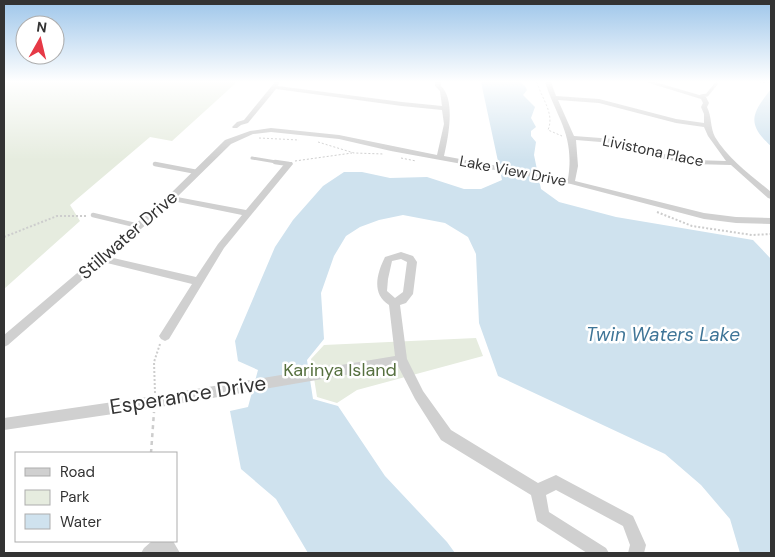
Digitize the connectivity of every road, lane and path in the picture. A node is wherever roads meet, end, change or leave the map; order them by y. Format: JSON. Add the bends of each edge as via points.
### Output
{"nodes":[{"id":1,"x":257,"y":108,"type":"edge"},
{"id":2,"x":445,"y":108,"type":"edge"},
{"id":3,"x":547,"y":108,"type":"edge"},
{"id":4,"x":558,"y":108,"type":"edge"},
{"id":5,"x":627,"y":108,"type":"edge"},
{"id":6,"x":704,"y":108,"type":"edge"},
{"id":7,"x":706,"y":125,"type":"junction"},
{"id":8,"x":236,"y":127,"type":"dead end"},
{"id":9,"x":252,"y":132,"type":"junction"},
{"id":10,"x":572,"y":138,"type":"junction"},
{"id":11,"x":301,"y":140,"type":"dead end"},
{"id":12,"x":316,"y":141,"type":"dead end"},
{"id":13,"x":354,"y":153,"type":"junction"},
{"id":14,"x":386,"y":155,"type":"dead end"},
{"id":15,"x":396,"y":157,"type":"dead end"},
{"id":16,"x":440,"y":157,"type":"junction"},
{"id":17,"x":252,"y":158,"type":"dead end"},
{"id":18,"x":420,"y":161,"type":"dead end"},
{"id":19,"x":733,"y":163,"type":"junction"},
{"id":20,"x":155,"y":164,"type":"dead end"},
{"id":21,"x":289,"y":164,"type":"junction"},
{"id":22,"x":198,"y":172,"type":"junction"},
{"id":23,"x":571,"y":182,"type":"junction"},
{"id":24,"x":771,"y":196,"type":"edge"},
{"id":25,"x":171,"y":198,"type":"junction"},
{"id":26,"x":248,"y":213,"type":"junction"},
{"id":27,"x":93,"y":215,"type":"joint"},
{"id":28,"x":771,"y":221,"type":"edge"},
{"id":29,"x":139,"y":226,"type":"junction"},
{"id":30,"x":4,"y":237,"type":"edge"},
{"id":31,"x":101,"y":258,"type":"junction"},
{"id":32,"x":200,"y":282,"type":"junction"},
{"id":33,"x":394,"y":303,"type":"junction"},
{"id":34,"x":165,"y":336,"type":"dead end"},
{"id":35,"x":4,"y":342,"type":"edge"},
{"id":36,"x":401,"y":360,"type":"junction"},
{"id":37,"x":4,"y":424,"type":"edge"},
{"id":38,"x":538,"y":491,"type":"junction"},
{"id":39,"x":163,"y":542,"type":"edge"},
{"id":40,"x":165,"y":542,"type":"edge"},
{"id":41,"x":149,"y":553,"type":"edge"},
{"id":42,"x":172,"y":553,"type":"edge"},
{"id":43,"x":601,"y":553,"type":"edge"},
{"id":44,"x":636,"y":553,"type":"edge"}],
"edges":[{"from":1,"to":8,"type":"street","via":[[246,122]]},
{"from":2,"to":16,"type":"street","via":[[447,124]]},
{"from":3,"to":10,"type":"path","via":[[551,118],[548,130]]},
{"from":4,"to":10,"type":"street"},
{"from":5,"to":7,"type":"street"},
{"from":6,"to":7,"type":"street"},
{"from":7,"to":19,"type":"street"},
{"from":9,"to":11,"type":"path","via":[[264,139]]},
{"from":9,"to":16,"type":"street","name":"Lake View Drive","via":[[271,130],[339,137]]},
{"from":9,"to":22,"type":"street","name":"Stillwater Drive","via":[[228,142]]},
{"from":10,"to":19,"type":"street","name":"Livistona Place","via":[[614,141],[693,162]]},
{"from":10,"to":23,"type":"street","via":[[575,154]]},
{"from":12,"to":13,"type":"path"},
{"from":13,"to":14,"type":"path"},
{"from":13,"to":21,"type":"path","via":[[301,158]]},
{"from":15,"to":18,"type":"path"},
{"from":16,"to":23,"type":"street","name":"Lake View Drive"},
{"from":17,"to":21,"type":"lane"},
{"from":19,"to":24,"type":"street"},
{"from":20,"to":22,"type":"lane"},
{"from":21,"to":26,"type":"street"},
{"from":22,"to":25,"type":"street","name":"Stillwater Drive"},
{"from":23,"to":28,"type":"street","name":"Lake View Drive","via":[[704,216]]},
{"from":25,"to":26,"type":"street"},
{"from":25,"to":29,"type":"street","name":"Stillwater Drive"},
{"from":26,"to":32,"type":"street","via":[[221,246]]},
{"from":27,"to":29,"type":"lane"},
{"from":27,"to":30,"type":"path","via":[[57,216]]},
{"from":29,"to":31,"type":"street","name":"Stillwater Drive"},
{"from":31,"to":32,"type":"street"},
{"from":31,"to":35,"type":"street","name":"Stillwater Drive"},
{"from":32,"to":34,"type":"street"},
{"from":33,"to":33,"type":"street","via":[[382,292],[383,279],[388,259],[401,255],[412,262],[408,294]]},
{"from":33,"to":36,"type":"street"},
{"from":36,"to":37,"type":"street","name":"Esperance Drive"},
{"from":36,"to":38,"type":"street","via":[[419,395],[446,435]]},
{"from":38,"to":43,"type":"street","via":[[542,516]]},
{"from":38,"to":44,"type":"street","via":[[556,482],[628,521],[638,545]]},
{"from":39,"to":41,"type":"street"},
{"from":40,"to":42,"type":"street"}]}
